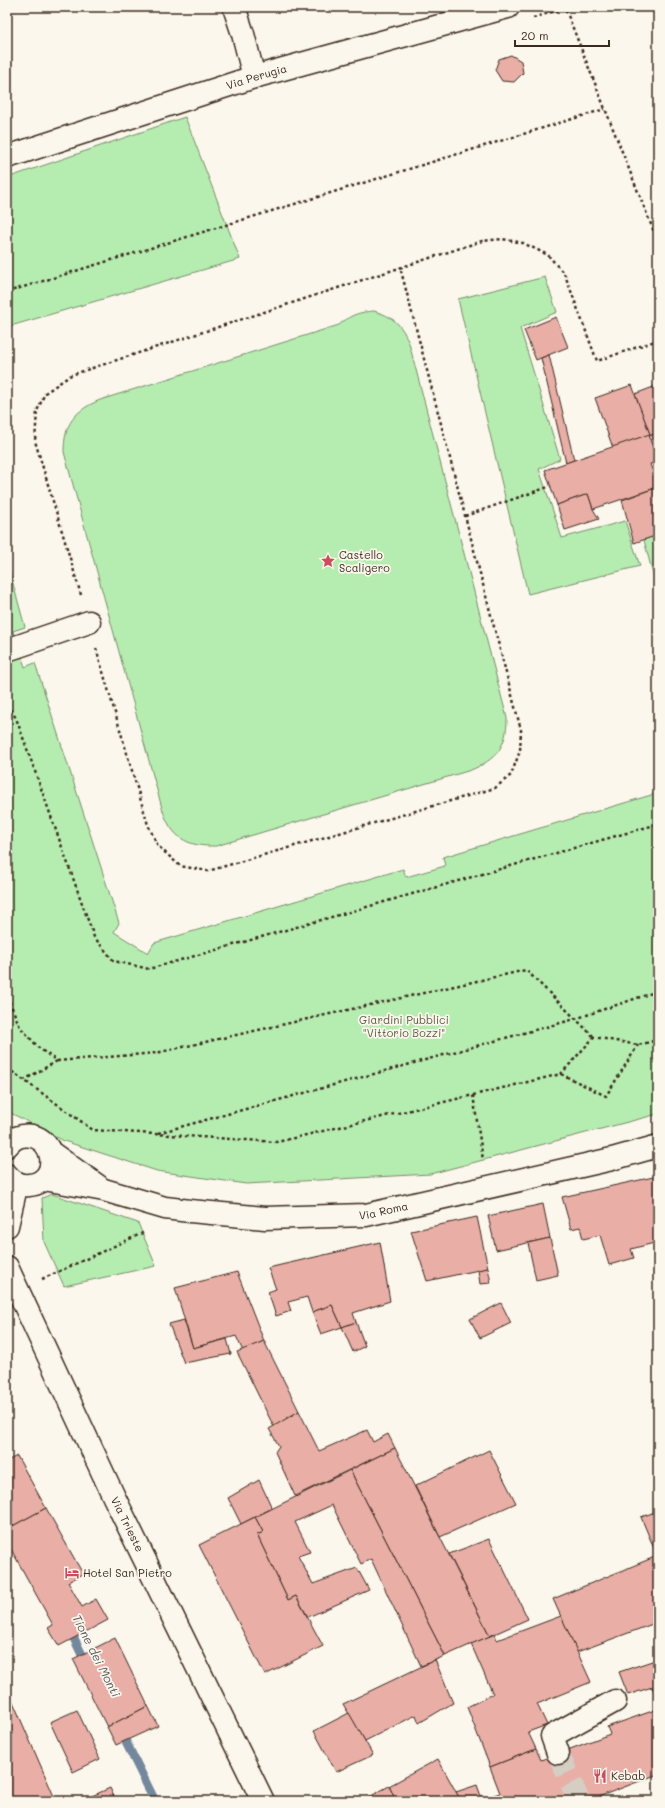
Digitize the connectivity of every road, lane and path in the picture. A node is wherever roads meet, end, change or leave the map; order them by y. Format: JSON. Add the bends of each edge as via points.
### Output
{"nodes":[{"id":1,"x":234,"y":7,"type":"edge"},
{"id":2,"x":500,"y":8,"type":"edge"},
{"id":3,"x":527,"y":20,"type":"dead end"},
{"id":4,"x":254,"y":77,"type":"junction"},
{"id":5,"x":605,"y":109,"type":"junction"},
{"id":6,"x":7,"y":157,"type":"edge"},
{"id":7,"x":658,"y":242,"type":"edge"},
{"id":8,"x":400,"y":267,"type":"junction"},
{"id":9,"x":7,"y":292,"type":"edge"},
{"id":10,"x":658,"y":340,"type":"edge"},
{"id":11,"x":551,"y":486,"type":"dead end"},
{"id":12,"x":465,"y":516,"type":"junction"},
{"id":13,"x":89,"y":622,"type":"junction"},
{"id":14,"x":7,"y":650,"type":"edge"},
{"id":15,"x":7,"y":705,"type":"edge"},
{"id":16,"x":658,"y":824,"type":"edge"},
{"id":17,"x":658,"y":991,"type":"edge"},
{"id":18,"x":7,"y":996,"type":"edge"},
{"id":19,"x":575,"y":1019,"type":"junction"},
{"id":20,"x":594,"y":1038,"type":"junction"},
{"id":21,"x":658,"y":1040,"type":"edge"},
{"id":22,"x":638,"y":1045,"type":"junction"},
{"id":23,"x":58,"y":1061,"type":"junction"},
{"id":24,"x":7,"y":1068,"type":"edge"},
{"id":25,"x":560,"y":1074,"type":"junction"},
{"id":26,"x":24,"y":1080,"type":"junction"},
{"id":27,"x":473,"y":1095,"type":"junction"},
{"id":28,"x":155,"y":1134,"type":"junction"},
{"id":29,"x":11,"y":1138,"type":"edge"},
{"id":30,"x":658,"y":1146,"type":"edge"},
{"id":31,"x":50,"y":1152,"type":"junction"},
{"id":32,"x":12,"y":1179,"type":"edge"},
{"id":33,"x":44,"y":1179,"type":"junction"},
{"id":34,"x":488,"y":1187,"type":"junction"},
{"id":35,"x":104,"y":1190,"type":"junction"},
{"id":36,"x":7,"y":1226,"type":"edge"},
{"id":37,"x":147,"y":1230,"type":"dead end"},
{"id":38,"x":7,"y":1267,"type":"edge"},
{"id":39,"x":18,"y":1290,"type":"junction"},
{"id":40,"x":615,"y":1701,"type":"dead end"},
{"id":41,"x":558,"y":1753,"type":"tunnel mouth"},
{"id":42,"x":263,"y":1801,"type":"edge"}],
"edges":[{"from":1,"to":4,"type":"street"},
{"from":2,"to":4,"type":"street","name":"Via Perugia"},
{"from":3,"to":5,"type":"path","via":[[564,8]]},
{"from":4,"to":6,"type":"street","name":"Via Perugia"},
{"from":5,"to":7,"type":"path"},
{"from":5,"to":9,"type":"path"},
{"from":8,"to":10,"type":"path","via":[[482,241],[502,239],[523,243],[548,255],[565,275],[598,361]]},
{"from":8,"to":12,"type":"path"},
{"from":8,"to":13,"type":"path","via":[[71,375],[45,393],[37,411],[35,441]]},
{"from":11,"to":12,"type":"path"},
{"from":12,"to":13,"type":"path","via":[[521,730],[520,752],[511,775],[495,788],[208,871],[180,866],[158,846],[148,825]]},
{"from":13,"to":14,"type":"street"},
{"from":15,"to":16,"type":"path","via":[[16,718],[94,937],[114,960],[149,969]]},
{"from":17,"to":19,"type":"path"},
{"from":18,"to":23,"type":"path","via":[[20,1027],[40,1049]]},
{"from":19,"to":20,"type":"path"},
{"from":19,"to":23,"type":"path","via":[[526,970],[156,1053]]},
{"from":19,"to":28,"type":"path"},
{"from":20,"to":22,"type":"path"},
{"from":20,"to":25,"type":"path"},
{"from":21,"to":22,"type":"path"},
{"from":22,"to":25,"type":"path","via":[[606,1096]]},
{"from":23,"to":26,"type":"path"},
{"from":24,"to":26,"type":"path"},
{"from":25,"to":27,"type":"path"},
{"from":26,"to":28,"type":"path","via":[[92,1130]]},
{"from":27,"to":28,"type":"path","via":[[277,1142]]},
{"from":27,"to":34,"type":"path"},
{"from":29,"to":31,"type":"street","via":[[28,1135],[37,1138]]},
{"from":30,"to":34,"type":"street","name":"Via Roma"},
{"from":31,"to":33,"type":"street","via":[[50,1171]]},
{"from":31,"to":35,"type":"street","name":"Via Roma"},
{"from":32,"to":33,"type":"street","via":[[27,1186]]},
{"from":32,"to":36,"type":"street"},
{"from":33,"to":35,"type":"street","name":"Via Roma"},
{"from":34,"to":35,"type":"street","name":"Via Roma","via":[[366,1215],[265,1218],[165,1208]]},
{"from":37,"to":39,"type":"path"},
{"from":38,"to":39,"type":"street","name":"Via Trieste"},
{"from":39,"to":42,"type":"street","name":"Via Trieste","via":[[117,1504]]},
{"from":40,"to":41,"type":"street","via":[[552,1736]]}]}
